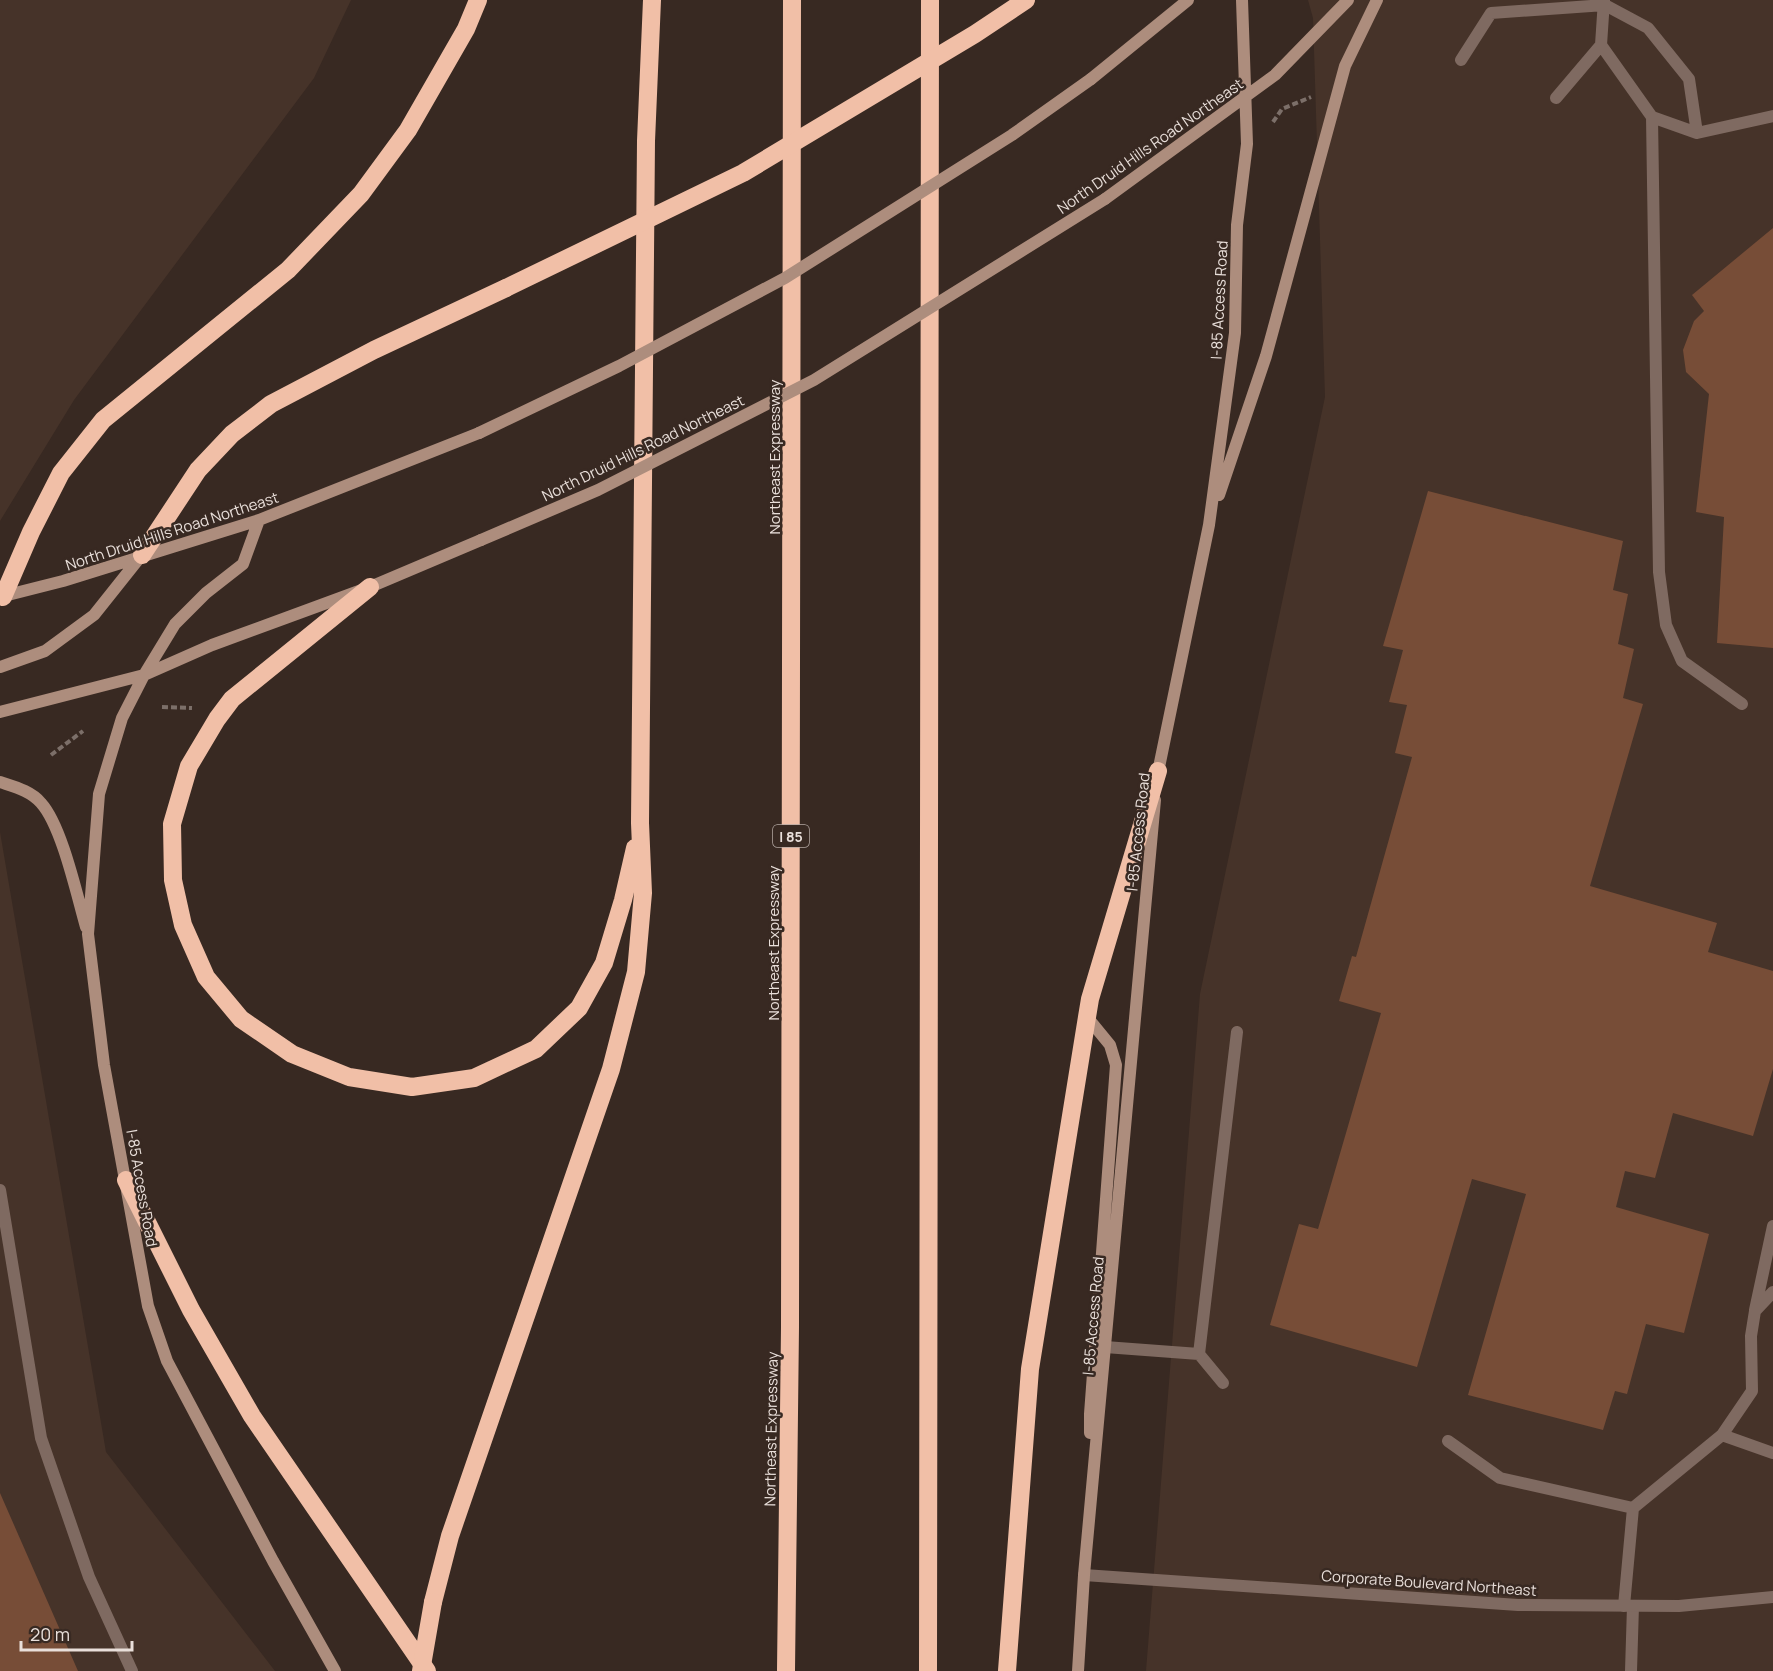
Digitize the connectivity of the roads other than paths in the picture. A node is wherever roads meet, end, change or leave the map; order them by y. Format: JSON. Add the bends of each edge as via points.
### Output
{"nodes":[{"id":1,"x":478,"y":0,"type":"edge"},
{"id":2,"x":652,"y":0,"type":"edge"},
{"id":3,"x":792,"y":0,"type":"edge"},
{"id":4,"x":930,"y":0,"type":"edge"},
{"id":5,"x":1026,"y":0,"type":"edge"},
{"id":6,"x":1188,"y":0,"type":"edge"},
{"id":7,"x":1242,"y":0,"type":"edge"},
{"id":8,"x":1348,"y":0,"type":"edge"},
{"id":9,"x":1377,"y":0,"type":"edge"},
{"id":10,"x":1605,"y":2,"type":"edge"},
{"id":11,"x":1601,"y":45,"type":"junction"},
{"id":12,"x":1461,"y":60,"type":"dead end"},
{"id":13,"x":1246,"y":97,"type":"junction"},
{"id":14,"x":1556,"y":98,"type":"dead end"},
{"id":15,"x":1773,"y":116,"type":"edge"},
{"id":16,"x":1652,"y":117,"type":"junction"},
{"id":17,"x":1697,"y":133,"type":"junction"},
{"id":18,"x":259,"y":520,"type":"junction"},
{"id":19,"x":1209,"y":525,"type":"junction"},
{"id":20,"x":142,"y":555,"type":"junction"},
{"id":21,"x":370,"y":587,"type":"junction"},
{"id":22,"x":1,"y":597,"type":"edge"},
{"id":23,"x":0,"y":667,"type":"edge"},
{"id":24,"x":144,"y":675,"type":"junction"},
{"id":25,"x":1742,"y":704,"type":"dead end"},
{"id":26,"x":0,"y":712,"type":"edge"},
{"id":27,"x":1158,"y":771,"type":"junction"},
{"id":28,"x":0,"y":782,"type":"edge"},
{"id":29,"x":640,"y":823,"type":"junction"},
{"id":30,"x":88,"y":934,"type":"junction"},
{"id":31,"x":1087,"y":1017,"type":"junction"},
{"id":32,"x":1237,"y":1032,"type":"dead end"},
{"id":33,"x":126,"y":1180,"type":"junction"},
{"id":34,"x":0,"y":1190,"type":"edge"},
{"id":35,"x":1773,"y":1226,"type":"edge"},
{"id":36,"x":1773,"y":1292,"type":"edge"},
{"id":37,"x":1755,"y":1311,"type":"junction"},
{"id":38,"x":1105,"y":1347,"type":"junction"},
{"id":39,"x":1199,"y":1354,"type":"junction"},
{"id":40,"x":1223,"y":1383,"type":"dead end"},
{"id":41,"x":1722,"y":1435,"type":"junction"},
{"id":42,"x":1448,"y":1441,"type":"dead end"},
{"id":43,"x":1773,"y":1452,"type":"edge"},
{"id":44,"x":1092,"y":1488,"type":"junction"},
{"id":45,"x":1633,"y":1508,"type":"junction"},
{"id":46,"x":1084,"y":1575,"type":"junction"},
{"id":47,"x":1773,"y":1597,"type":"edge"},
{"id":48,"x":1628,"y":1606,"type":"junction"},
{"id":49,"x":328,"y":1665,"type":"edge"},
{"id":50,"x":132,"y":1671,"type":"edge"},
{"id":51,"x":335,"y":1671,"type":"edge"},
{"id":52,"x":421,"y":1671,"type":"edge"},
{"id":53,"x":428,"y":1671,"type":"edge"},
{"id":54,"x":786,"y":1671,"type":"edge"},
{"id":55,"x":928,"y":1671,"type":"edge"},
{"id":56,"x":1007,"y":1671,"type":"edge"},
{"id":57,"x":1078,"y":1671,"type":"edge"},
{"id":58,"x":1631,"y":1671,"type":"edge"}],
"edges":[{"from":1,"to":22,"type":"highway","via":[[466,29],[408,130],[361,194],[288,270],[103,420],[61,473]]},
{"from":2,"to":29,"type":"highway","via":[[646,141]]},
{"from":3,"to":54,"type":"highway","name":"Northeast Expressway","number":"I 85"},
{"from":4,"to":55,"type":"highway"},
{"from":5,"to":20,"type":"highway","bridge":true,"via":[[743,173],[374,350],[272,404],[232,434],[198,470]]},
{"from":6,"to":18,"type":"main road","name":"North Druid Hills Road Northeast","bridge":true,"via":[[1091,79],[1012,135],[785,278],[619,366],[479,433]]},
{"from":7,"to":13,"type":"main road","name":"I-85 Access Road"},
{"from":8,"to":13,"type":"main road","name":"North Druid Hills Road Northeast","via":[[1275,75]]},
{"from":9,"to":19,"type":"main road","via":[[1345,66],[1266,356]]},
{"from":10,"to":11,"type":"street"},
{"from":10,"to":12,"type":"street","via":[[1491,13]]},
{"from":10,"to":17,"type":"street","via":[[1648,28],[1689,79]]},
{"from":11,"to":14,"type":"street"},
{"from":11,"to":16,"type":"street"},
{"from":13,"to":19,"type":"main road","name":"I-85 Access Road","via":[[1235,333]]},
{"from":13,"to":21,"type":"main road","name":"North Druid Hills Road Northeast","bridge":true,"via":[[1105,199],[814,380],[598,490]]},
{"from":15,"to":17,"type":"street"},
{"from":16,"to":17,"type":"street"},
{"from":16,"to":25,"type":"street","via":[[1659,572],[1666,625],[1682,662]]},
{"from":18,"to":20,"type":"main road","name":"North Druid Hills Road Northeast"},
{"from":18,"to":24,"type":"main road","name":"I-85 Access Road","via":[[243,564],[175,624]]},
{"from":19,"to":27,"type":"main road","name":"I-85 Access Road"},
{"from":20,"to":22,"type":"main road","name":"North Druid Hills Road Northeast"},
{"from":20,"to":23,"type":"main road","via":[[94,615],[45,651]]},
{"from":21,"to":24,"type":"main road","name":"North Druid Hills Road Northeast","via":[[212,645]]},
{"from":21,"to":29,"type":"highway","via":[[232,699],[189,766],[172,824],[173,880],[183,925],[206,977],[241,1018],[292,1054],[349,1077],[412,1087],[474,1078],[536,1048],[579,1008],[604,963]]},
{"from":24,"to":26,"type":"main road","name":"North Druid Hills Road Northeast"},
{"from":24,"to":30,"type":"main road","name":"I-85 Access Road","via":[[122,718],[99,794]]},
{"from":27,"to":31,"type":"highway"},
{"from":27,"to":38,"type":"main road","name":"I-85 Access Road"},
{"from":28,"to":30,"type":"main road","via":[[21,789],[42,803],[58,832]]},
{"from":29,"to":52,"type":"highway","bridge":true,"via":[[643,893],[636,972],[611,1069],[450,1536]]},
{"from":30,"to":33,"type":"main road","name":"I-85 Access Road","via":[[104,1065]]},
{"from":31,"to":44,"type":"main road","via":[[1110,1045],[1116,1065],[1090,1414]]},
{"from":31,"to":56,"type":"highway","via":[[1030,1369]]},
{"from":32,"to":39,"type":"street"},
{"from":33,"to":49,"type":"main road","name":"I-85 Access Road","via":[[147,1306],[167,1361]]},
{"from":33,"to":53,"type":"highway","via":[[191,1310],[252,1416]]},
{"from":34,"to":50,"type":"street","via":[[41,1438],[88,1577]]},
{"from":35,"to":37,"type":"street"},
{"from":36,"to":37,"type":"street"},
{"from":37,"to":41,"type":"street","via":[[1751,1336],[1752,1391]]},
{"from":38,"to":39,"type":"street"},
{"from":38,"to":44,"type":"main road","name":"I-85 Access Road"},
{"from":39,"to":40,"type":"street"},
{"from":41,"to":43,"type":"street"},
{"from":41,"to":45,"type":"street"},
{"from":42,"to":45,"type":"street","via":[[1500,1478]]},
{"from":44,"to":46,"type":"main road","name":"I-85 Access Road"},
{"from":45,"to":48,"type":"street"},
{"from":46,"to":48,"type":"street","name":"Corporate Boulevard Northeast","via":[[1518,1605]]},
{"from":46,"to":57,"type":"main road","name":"I-85 Access Road"},
{"from":47,"to":48,"type":"street","name":"Corporate Boulevard Northeast","via":[[1679,1606]]},
{"from":48,"to":58,"type":"street"},
{"from":49,"to":51,"type":"main road","name":"I-85 Access Road"}]}
